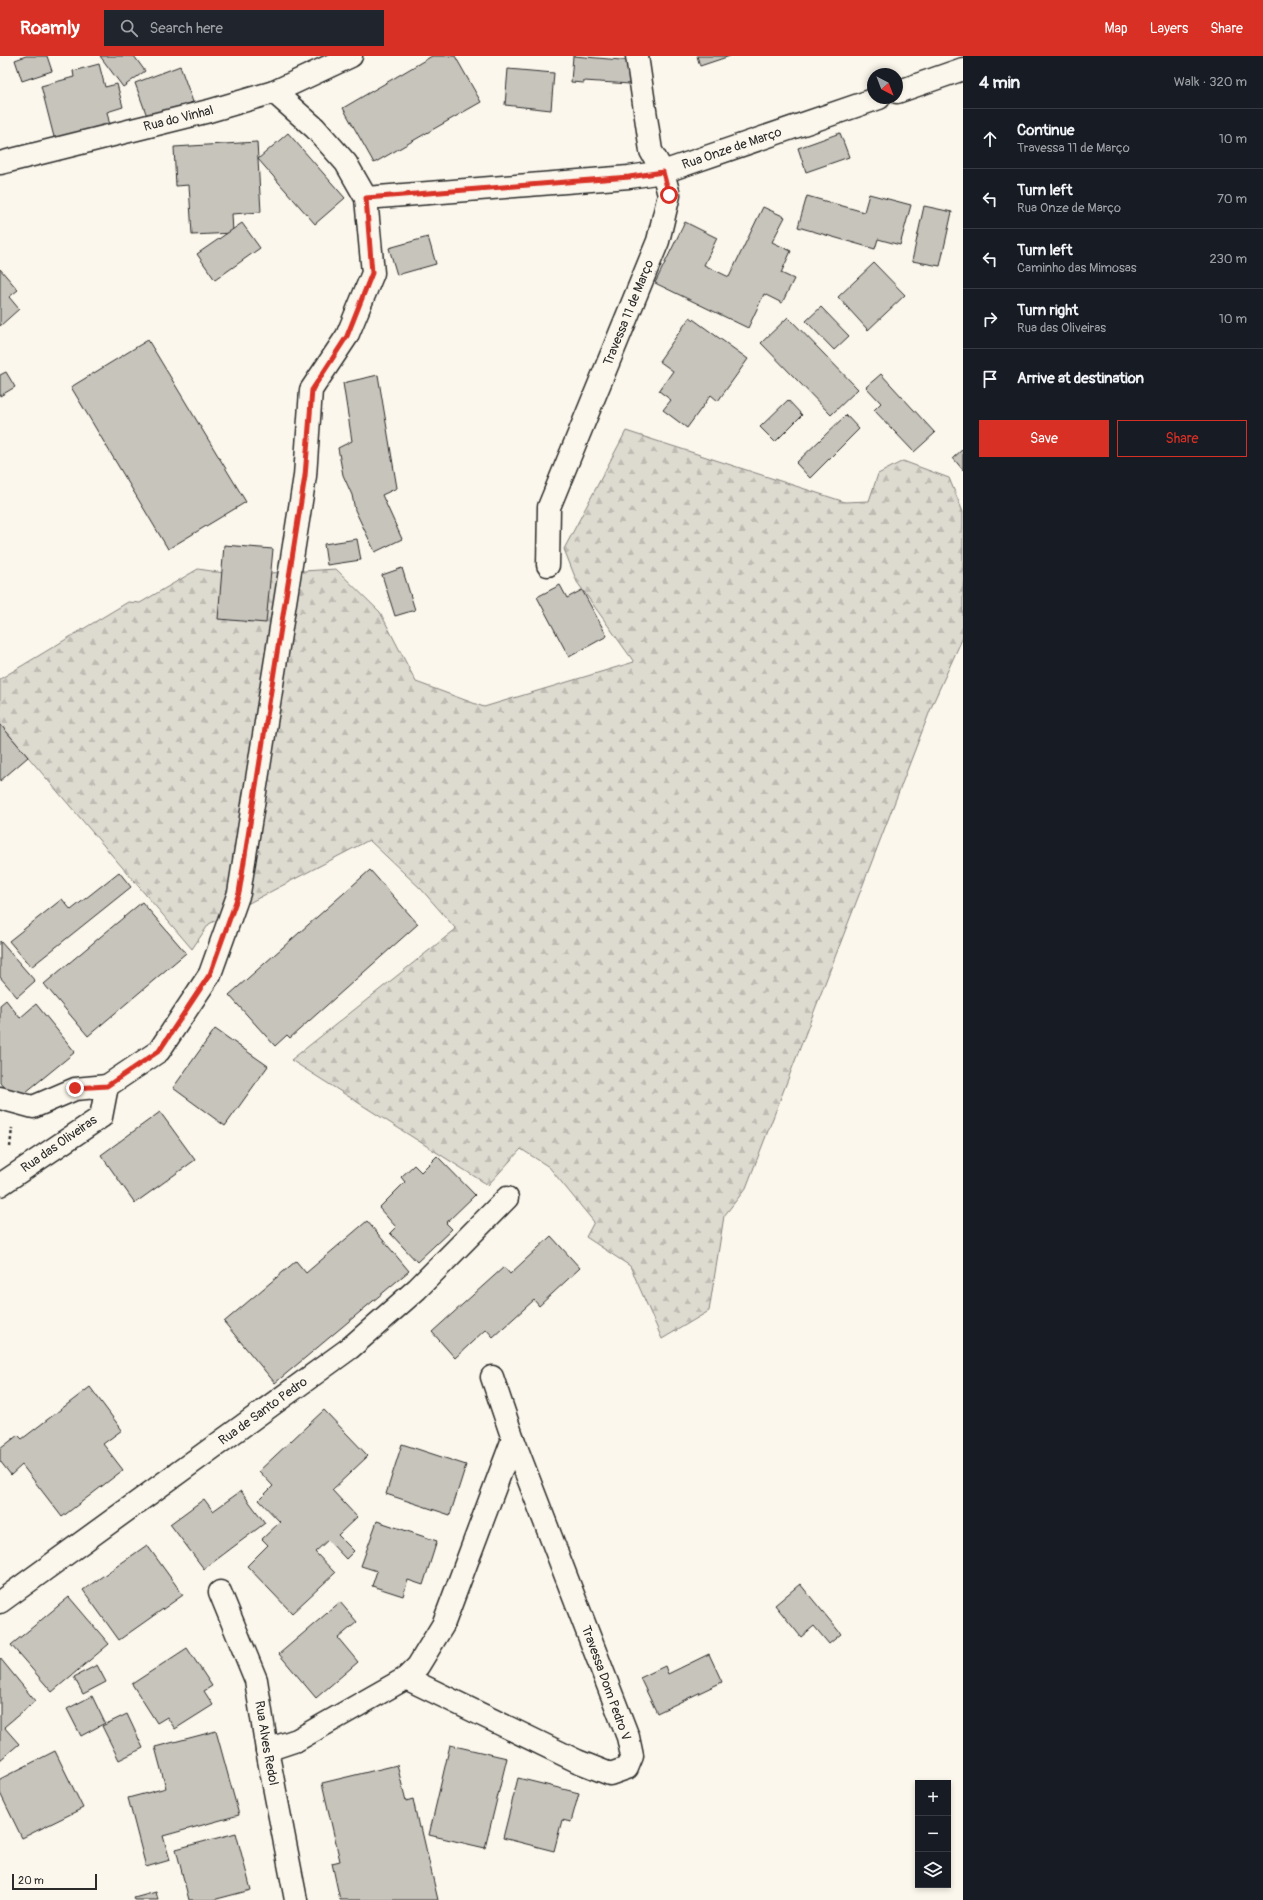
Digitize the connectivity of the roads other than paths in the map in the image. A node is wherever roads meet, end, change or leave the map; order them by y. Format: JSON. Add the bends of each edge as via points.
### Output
{"nodes":[{"id":1,"x":351,"y":56,"type":"edge"},
{"id":2,"x":637,"y":56,"type":"edge"},
{"id":3,"x":963,"y":69,"type":"edge"},
{"id":4,"x":903,"y":90,"type":"edge"},
{"id":5,"x":274,"y":92,"type":"junction"},
{"id":6,"x":867,"y":102,"type":"edge"},
{"id":7,"x":0,"y":163,"type":"edge"},
{"id":8,"x":663,"y":172,"type":"junction"},
{"id":9,"x":366,"y":198,"type":"junction"},
{"id":10,"x":548,"y":565,"type":"dead end"},
{"id":11,"x":107,"y":1086,"type":"junction"},
{"id":12,"x":8,"y":1100,"type":"edge"},
{"id":13,"x":3,"y":1183,"type":"edge"},
{"id":14,"x":507,"y":1198,"type":"dead end"},
{"id":15,"x":492,"y":1377,"type":"dead end"},
{"id":16,"x":513,"y":1439,"type":"junction"},
{"id":17,"x":220,"y":1592,"type":"dead end"},
{"id":18,"x":0,"y":1602,"type":"edge"},
{"id":19,"x":406,"y":1678,"type":"junction"},
{"id":20,"x":267,"y":1750,"type":"junction"},
{"id":21,"x":296,"y":1900,"type":"edge"}],
"edges":[{"from":1,"to":5,"type":"street","name":"Rua do Vinhal"},
{"from":2,"to":8,"type":"street","name":"Travessa 11 de Março","via":[[651,151]]},
{"from":3,"to":4,"type":"street"},
{"from":5,"to":7,"type":"street","name":"Rua do Vinhal","via":[[209,111]]},
{"from":5,"to":9,"type":"street","via":[[316,128],[346,164]]},
{"from":6,"to":8,"type":"street","name":"Rua Onze de Março"},
{"from":8,"to":9,"type":"street","name":"Rua Onze de Março","via":[[629,177]]},
{"from":8,"to":10,"type":"street","name":"Travessa 11 de Março","via":[[669,195],[658,241],[549,507]]},
{"from":9,"to":11,"type":"street","via":[[372,273],[347,336],[312,390],[305,476],[239,893],[210,974],[159,1051]]},
{"from":11,"to":12,"type":"street","via":[[75,1088],[33,1107]]},
{"from":11,"to":13,"type":"street","name":"Rua das Oliveiras","via":[[101,1117]]},
{"from":14,"to":18,"type":"street","name":"Rua de Santo Pedro","via":[[417,1289],[350,1348]]},
{"from":15,"to":16,"type":"street","name":"Travessa Dom Pedro V"},
{"from":16,"to":19,"type":"street","via":[[443,1625],[418,1666]]},
{"from":16,"to":19,"type":"street","name":"Travessa Dom Pedro V","via":[[628,1737],[632,1756],[627,1768],[610,1774],[577,1761]]},
{"from":17,"to":20,"type":"street","name":"Rua Alves Redol","via":[[256,1680]]},
{"from":19,"to":20,"type":"street","via":[[297,1740]]},
{"from":20,"to":21,"type":"street","name":"Rua Alves Redol"}]}
